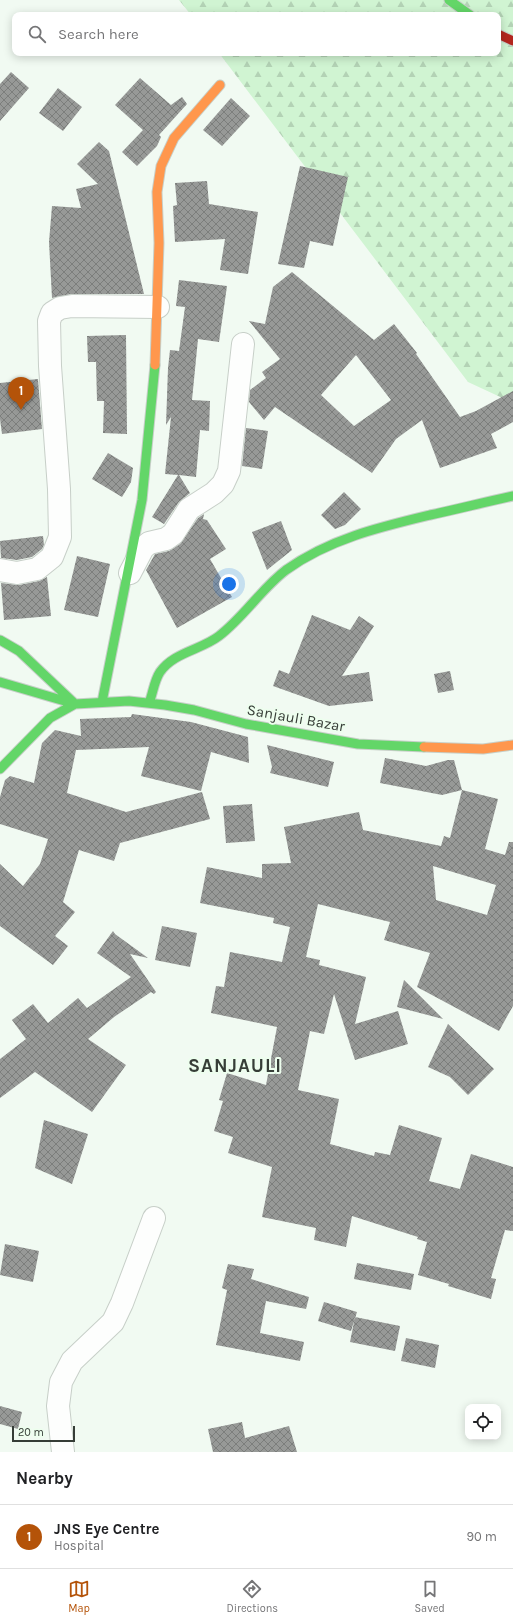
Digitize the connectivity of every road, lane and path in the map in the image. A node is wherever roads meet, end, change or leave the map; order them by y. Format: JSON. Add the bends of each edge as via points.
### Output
{"nodes":[{"id":1,"x":449,"y":0,"type":"edge"},
{"id":2,"x":466,"y":12,"type":"edge"},
{"id":3,"x":501,"y":35,"type":"edge"},
{"id":4,"x":513,"y":41,"type":"edge"},
{"id":5,"x":220,"y":86,"type":"dead end"},
{"id":6,"x":158,"y":307,"type":"junction"},
{"id":7,"x":243,"y":344,"type":"dead end"},
{"id":8,"x":513,"y":496,"type":"edge"},
{"id":9,"x":0,"y":570,"type":"edge"},
{"id":10,"x":125,"y":585,"type":"junction"},
{"id":11,"x":0,"y":640,"type":"edge"},
{"id":12,"x":0,"y":682,"type":"edge"},
{"id":13,"x":102,"y":702,"type":"junction"},
{"id":14,"x":149,"y":703,"type":"junction"},
{"id":15,"x":75,"y":704,"type":"junction"},
{"id":16,"x":513,"y":745,"type":"edge"},
{"id":17,"x":0,"y":769,"type":"edge"},
{"id":18,"x":154,"y":1218,"type":"dead end"},
{"id":19,"x":63,"y":1452,"type":"edge"}],
"edges":[{"from":1,"to":2,"type":"street"},
{"from":3,"to":4,"type":"street"},
{"from":5,"to":6,"type":"street","via":[[174,138],[161,166],[157,192],[160,243]]},
{"from":6,"to":9,"type":"street","via":[[72,306],[60,308],[52,313],[49,321],[50,366],[60,537],[52,557],[37,569],[18,573]]},
{"from":6,"to":10,"type":"street","via":[[155,377],[142,500]]},
{"from":7,"to":10,"type":"street","via":[[229,471],[223,484],[189,509],[173,534],[143,548]]},
{"from":8,"to":14,"type":"street","via":[[346,537],[316,551],[286,570],[270,584],[220,636],[166,663]]},
{"from":10,"to":13,"type":"street"},
{"from":11,"to":15,"type":"street","via":[[19,651]]},
{"from":12,"to":15,"type":"street"},
{"from":13,"to":14,"type":"street","name":"Sanjauli Bazar"},
{"from":13,"to":15,"type":"street","name":"Sanjauli Bazar"},
{"from":14,"to":16,"type":"street","name":"Sanjauli Bazar","via":[[358,744],[483,749]]},
{"from":15,"to":17,"type":"street","via":[[50,718]]},
{"from":18,"to":19,"type":"street","via":[[113,1322],[72,1360],[61,1382],[58,1406]]}]}
